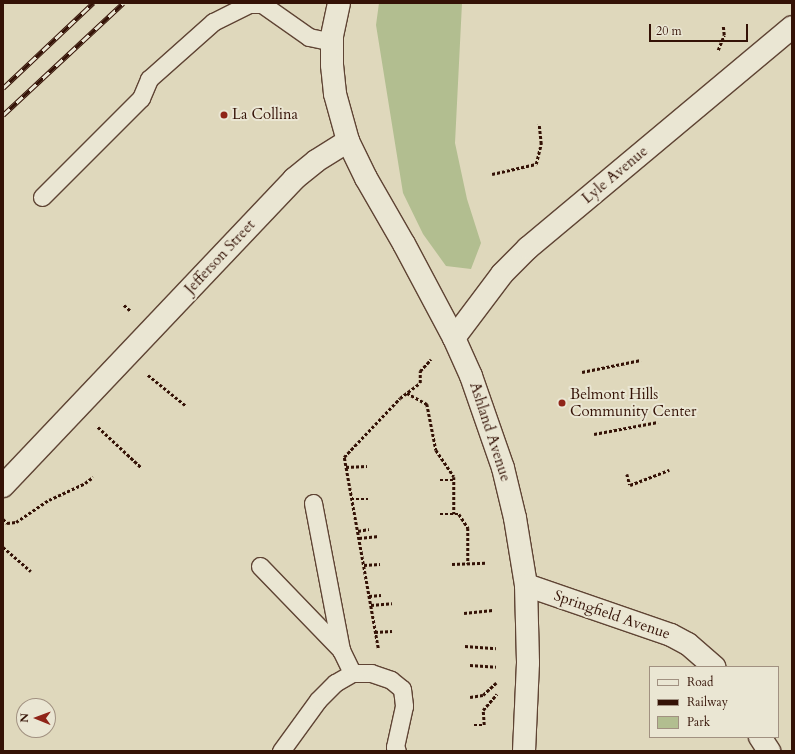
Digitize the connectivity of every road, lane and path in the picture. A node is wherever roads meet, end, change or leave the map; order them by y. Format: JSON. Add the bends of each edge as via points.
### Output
{"nodes":[{"id":1,"x":262,"y":3,"type":"edge"},
{"id":2,"x":339,"y":3,"type":"edge"},
{"id":3,"x":723,"y":26,"type":"dead end"},
{"id":4,"x":792,"y":27,"type":"edge"},
{"id":5,"x":332,"y":42,"type":"junction"},
{"id":6,"x":715,"y":53,"type":"dead end"},
{"id":7,"x":539,"y":124,"type":"dead end"},
{"id":8,"x":348,"y":142,"type":"junction"},
{"id":9,"x":492,"y":174,"type":"dead end"},
{"id":10,"x":42,"y":197,"type":"dead end"},
{"id":11,"x":454,"y":338,"type":"junction"},
{"id":12,"x":432,"y":358,"type":"dead end"},
{"id":13,"x":641,"y":360,"type":"dead end"},
{"id":14,"x":582,"y":372,"type":"dead end"},
{"id":15,"x":146,"y":373,"type":"dead end"},
{"id":16,"x":407,"y":393,"type":"junction"},
{"id":17,"x":185,"y":405,"type":"dead end"},
{"id":18,"x":658,"y":422,"type":"dead end"},
{"id":19,"x":99,"y":428,"type":"dead end"},
{"id":20,"x":594,"y":434,"type":"dead end"},
{"id":21,"x":368,"y":466,"type":"dead end"},
{"id":22,"x":346,"y":467,"type":"junction"},
{"id":23,"x":142,"y":468,"type":"dead end"},
{"id":24,"x":669,"y":470,"type":"dead end"},
{"id":25,"x":627,"y":474,"type":"dead end"},
{"id":26,"x":93,"y":477,"type":"dead end"},
{"id":27,"x":440,"y":480,"type":"dead end"},
{"id":28,"x":454,"y":480,"type":"junction"},
{"id":29,"x":3,"y":486,"type":"edge"},
{"id":30,"x":368,"y":498,"type":"dead end"},
{"id":31,"x":352,"y":499,"type":"junction"},
{"id":32,"x":313,"y":503,"type":"dead end"},
{"id":33,"x":440,"y":514,"type":"dead end"},
{"id":34,"x":454,"y":514,"type":"junction"},
{"id":35,"x":3,"y":519,"type":"edge"},
{"id":36,"x":369,"y":529,"type":"dead end"},
{"id":37,"x":358,"y":531,"type":"junction"},
{"id":38,"x":380,"y":536,"type":"dead end"},
{"id":39,"x":358,"y":538,"type":"junction"},
{"id":40,"x":3,"y":547,"type":"edge"},
{"id":41,"x":486,"y":563,"type":"dead end"},
{"id":42,"x":380,"y":564,"type":"dead end"},
{"id":43,"x":452,"y":564,"type":"dead end"},
{"id":44,"x":468,"y":564,"type":"junction"},
{"id":45,"x":364,"y":565,"type":"junction"},
{"id":46,"x":260,"y":566,"type":"dead end"},
{"id":47,"x":31,"y":571,"type":"dead end"},
{"id":48,"x":526,"y":585,"type":"junction"},
{"id":49,"x":381,"y":595,"type":"dead end"},
{"id":50,"x":369,"y":596,"type":"junction"},
{"id":51,"x":392,"y":604,"type":"dead end"},
{"id":52,"x":371,"y":605,"type":"junction"},
{"id":53,"x":493,"y":610,"type":"dead end"},
{"id":54,"x":464,"y":613,"type":"dead end"},
{"id":55,"x":392,"y":631,"type":"dead end"},
{"id":56,"x":375,"y":632,"type":"junction"},
{"id":57,"x":464,"y":646,"type":"dead end"},
{"id":58,"x":496,"y":648,"type":"dead end"},
{"id":59,"x":341,"y":650,"type":"junction"},
{"id":60,"x":379,"y":651,"type":"dead end"},
{"id":61,"x":470,"y":664,"type":"dead end"},
{"id":62,"x":713,"y":666,"type":"edge"},
{"id":63,"x":496,"y":667,"type":"dead end"},
{"id":64,"x":352,"y":673,"type":"junction"},
{"id":65,"x":496,"y":683,"type":"dead end"},
{"id":66,"x":497,"y":694,"type":"dead end"},
{"id":67,"x":470,"y":697,"type":"dead end"},
{"id":68,"x":474,"y":725,"type":"dead end"},
{"id":69,"x":761,"y":738,"type":"edge"},
{"id":70,"x":281,"y":751,"type":"edge"},
{"id":71,"x":397,"y":751,"type":"edge"},
{"id":72,"x":524,"y":751,"type":"edge"},
{"id":73,"x":769,"y":751,"type":"edge"}],
"edges":[{"from":1,"to":5,"type":"lane","via":[[309,37]]},
{"from":1,"to":10,"type":"lane","via":[[250,4],[213,22],[200,32],[149,79],[141,98]]},
{"from":2,"to":5,"type":"street"},
{"from":3,"to":6,"type":"path","via":[[724,35]]},
{"from":4,"to":11,"type":"street","name":"Lyle Avenue","via":[[528,248],[502,274]]},
{"from":5,"to":8,"type":"street","via":[[335,94]]},
{"from":7,"to":9,"type":"path","via":[[541,144],[536,164]]},
{"from":8,"to":11,"type":"street","name":"Ashland Avenue"},
{"from":8,"to":29,"type":"street","name":"Jefferson Street","via":[[316,161],[294,179]]},
{"from":11,"to":48,"type":"street","name":"Ashland Avenue","via":[[471,376],[503,468],[515,518]]},
{"from":12,"to":16,"type":"path","via":[[420,371],[420,384]]},
{"from":13,"to":14,"type":"path"},
{"from":15,"to":17,"type":"path"},
{"from":16,"to":22,"type":"path","via":[[344,457]]},
{"from":16,"to":28,"type":"path","via":[[428,404],[436,450]]},
{"from":18,"to":20,"type":"path"},
{"from":19,"to":23,"type":"path"},
{"from":21,"to":22,"type":"path"},
{"from":22,"to":31,"type":"path"},
{"from":24,"to":25,"type":"path","via":[[630,484]]},
{"from":26,"to":35,"type":"path","via":[[49,500],[16,522],[7,523]]},
{"from":27,"to":28,"type":"path"},
{"from":28,"to":34,"type":"path"},
{"from":30,"to":31,"type":"path"},
{"from":31,"to":37,"type":"path"},
{"from":32,"to":59,"type":"lane"},
{"from":33,"to":34,"type":"path"},
{"from":34,"to":44,"type":"path","via":[[459,514],[468,528]]},
{"from":36,"to":37,"type":"path"},
{"from":37,"to":39,"type":"path"},
{"from":38,"to":39,"type":"path"},
{"from":39,"to":45,"type":"path"},
{"from":40,"to":47,"type":"path"},
{"from":41,"to":44,"type":"path"},
{"from":42,"to":45,"type":"path"},
{"from":43,"to":44,"type":"path"},
{"from":45,"to":50,"type":"path"},
{"from":46,"to":59,"type":"lane"},
{"from":48,"to":62,"type":"street","name":"Springfield Avenue","via":[[664,632],[688,644]]},
{"from":48,"to":72,"type":"street","name":"Ashland Avenue","via":[[528,663]]},
{"from":49,"to":50,"type":"path"},
{"from":50,"to":52,"type":"path"},
{"from":51,"to":52,"type":"path"},
{"from":52,"to":56,"type":"path"},
{"from":53,"to":54,"type":"path"},
{"from":55,"to":56,"type":"path"},
{"from":56,"to":60,"type":"path"},
{"from":57,"to":58,"type":"path"},
{"from":59,"to":64,"type":"lane"},
{"from":61,"to":63,"type":"path"},
{"from":64,"to":70,"type":"lane","via":[[334,683],[318,700]]},
{"from":64,"to":71,"type":"lane","via":[[371,673],[391,680],[402,689],[404,706],[395,747]]},
{"from":65,"to":67,"type":"path","via":[[484,695]]},
{"from":66,"to":68,"type":"path","via":[[483,710],[484,725]]},
{"from":69,"to":73,"type":"street"}]}
